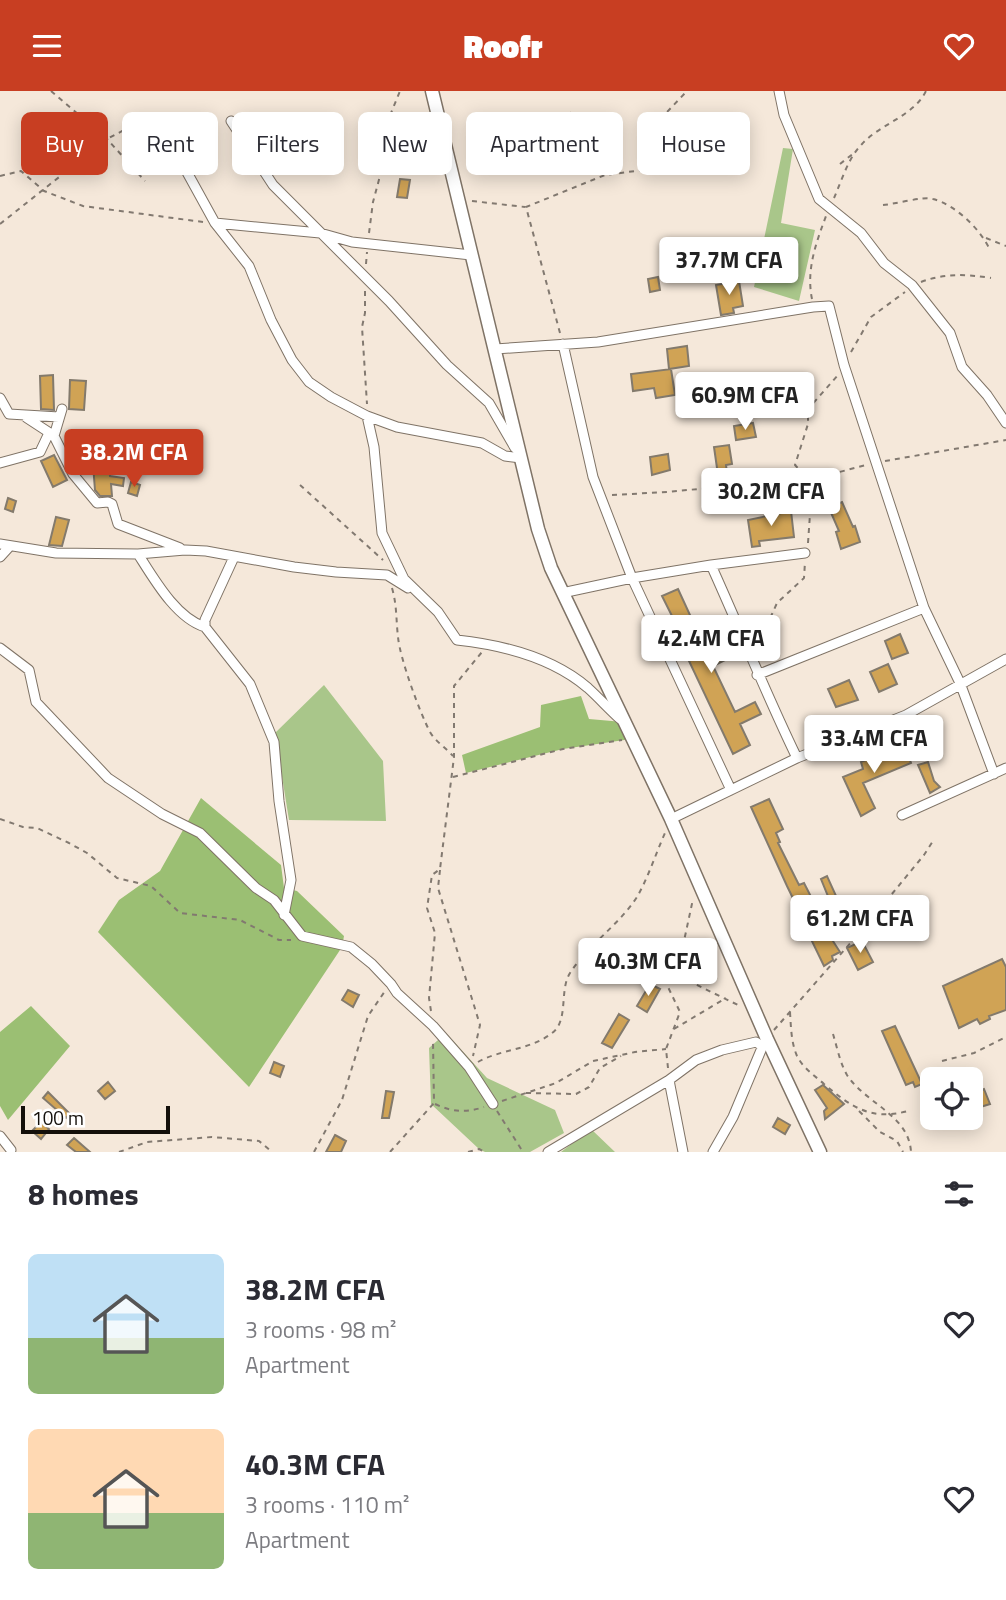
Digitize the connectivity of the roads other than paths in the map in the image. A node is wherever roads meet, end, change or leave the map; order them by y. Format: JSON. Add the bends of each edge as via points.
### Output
{"nodes":[{"id":1,"x":432,"y":91,"type":"edge"},
{"id":2,"x":779,"y":91,"type":"edge"},
{"id":3,"x":231,"y":121,"type":"dead end"},
{"id":4,"x":189,"y":175,"type":"edge"},
{"id":5,"x":215,"y":223,"type":"junction"},
{"id":6,"x":320,"y":233,"type":"junction"},
{"id":7,"x":471,"y":255,"type":"junction"},
{"id":8,"x":563,"y":344,"type":"junction"},
{"id":9,"x":495,"y":349,"type":"junction"},
{"id":10,"x":0,"y":398,"type":"edge"},
{"id":11,"x":23,"y":415,"type":"junction"},
{"id":12,"x":367,"y":416,"type":"junction"},
{"id":13,"x":1006,"y":423,"type":"edge"},
{"id":14,"x":52,"y":434,"type":"junction"},
{"id":15,"x":521,"y":459,"type":"junction"},
{"id":16,"x":0,"y":463,"type":"edge"},
{"id":17,"x":5,"y":545,"type":"edge"},
{"id":18,"x":185,"y":550,"type":"junction"},
{"id":19,"x":138,"y":554,"type":"junction"},
{"id":20,"x":805,"y":554,"type":"road end"},
{"id":21,"x":234,"y":557,"type":"junction"},
{"id":22,"x":0,"y":558,"type":"edge"},
{"id":23,"x":711,"y":565,"type":"junction"},
{"id":24,"x":632,"y":578,"type":"junction"},
{"id":25,"x":562,"y":593,"type":"junction"},
{"id":26,"x":425,"y":598,"type":"junction"},
{"id":27,"x":924,"y":608,"type":"junction"},
{"id":28,"x":205,"y":627,"type":"junction"},
{"id":29,"x":0,"y":648,"type":"edge"},
{"id":30,"x":1006,"y":659,"type":"edge"},
{"id":31,"x":757,"y":675,"type":"junction"},
{"id":32,"x":960,"y":683,"type":"junction"},
{"id":33,"x":624,"y":722,"type":"junction"},
{"id":34,"x":797,"y":758,"type":"junction"},
{"id":35,"x":1006,"y":768,"type":"edge"},
{"id":36,"x":994,"y":774,"type":"junction"},
{"id":37,"x":731,"y":790,"type":"junction"},
{"id":38,"x":902,"y":815,"type":"dead end"},
{"id":39,"x":671,"y":819,"type":"junction"},
{"id":40,"x":284,"y":915,"type":"junction"},
{"id":41,"x":764,"y":1042,"type":"junction"},
{"id":42,"x":669,"y":1080,"type":"junction"},
{"id":43,"x":493,"y":1104,"type":"road end"},
{"id":44,"x":0,"y":1136,"type":"edge"},
{"id":45,"x":10,"y":1150,"type":"edge"},
{"id":46,"x":548,"y":1152,"type":"edge"},
{"id":47,"x":683,"y":1152,"type":"edge"},
{"id":48,"x":713,"y":1152,"type":"edge"},
{"id":49,"x":820,"y":1152,"type":"edge"}],
"edges":[{"from":1,"to":7,"type":"street"},
{"from":2,"to":13,"type":"street","via":[[815,192],[912,285],[950,333],[962,367]]},
{"from":3,"to":6,"type":"street","via":[[273,185]]},
{"from":4,"to":5,"type":"street"},
{"from":5,"to":6,"type":"street"},
{"from":5,"to":12,"type":"street","via":[[249,266],[292,360],[309,382]]},
{"from":6,"to":7,"type":"street","via":[[352,242]]},
{"from":6,"to":15,"type":"street","via":[[489,403]]},
{"from":7,"to":9,"type":"street"},
{"from":8,"to":9,"type":"street"},
{"from":8,"to":24,"type":"street","via":[[593,478]]},
{"from":8,"to":27,"type":"street","via":[[829,306]]},
{"from":9,"to":15,"type":"street"},
{"from":10,"to":11,"type":"street","via":[[9,414]]},
{"from":11,"to":14,"type":"street"},
{"from":11,"to":14,"type":"street","via":[[61,413]]},
{"from":12,"to":15,"type":"street","via":[[397,427],[482,443]]},
{"from":12,"to":26,"type":"street","via":[[382,533],[404,579]]},
{"from":14,"to":16,"type":"street","via":[[40,451]]},
{"from":14,"to":18,"type":"street","via":[[73,474],[97,503],[112,504],[118,524]]},
{"from":15,"to":25,"type":"street","via":[[538,529]]},
{"from":17,"to":19,"type":"street","via":[[56,553]]},
{"from":17,"to":22,"type":"street"},
{"from":18,"to":19,"type":"street"},
{"from":18,"to":21,"type":"street"},
{"from":19,"to":28,"type":"street","via":[[181,614]]},
{"from":20,"to":23,"type":"street"},
{"from":21,"to":26,"type":"street","via":[[387,575]]},
{"from":21,"to":28,"type":"street"},
{"from":23,"to":24,"type":"street"},
{"from":23,"to":31,"type":"street"},
{"from":24,"to":25,"type":"street"},
{"from":24,"to":37,"type":"street"},
{"from":25,"to":33,"type":"street"},
{"from":26,"to":33,"type":"street","via":[[457,640],[538,658],[587,687]]},
{"from":27,"to":31,"type":"street"},
{"from":27,"to":32,"type":"street"},
{"from":28,"to":40,"type":"street","via":[[250,684],[274,742],[291,880]]},
{"from":29,"to":40,"type":"street","via":[[29,670],[36,702],[108,778],[200,833],[274,900]]},
{"from":30,"to":32,"type":"street"},
{"from":31,"to":34,"type":"street"},
{"from":32,"to":34,"type":"street","via":[[906,715]]},
{"from":32,"to":36,"type":"street"},
{"from":33,"to":39,"type":"street"},
{"from":34,"to":37,"type":"street"},
{"from":35,"to":36,"type":"street"},
{"from":36,"to":38,"type":"street"},
{"from":37,"to":39,"type":"street"},
{"from":39,"to":41,"type":"street"},
{"from":40,"to":43,"type":"street","via":[[302,936],[351,947],[372,964],[469,1067]]},
{"from":41,"to":42,"type":"street","via":[[696,1060]]},
{"from":41,"to":48,"type":"street"},
{"from":41,"to":49,"type":"street"},
{"from":42,"to":46,"type":"street"},
{"from":42,"to":47,"type":"street"},
{"from":44,"to":45,"type":"street"}]}
